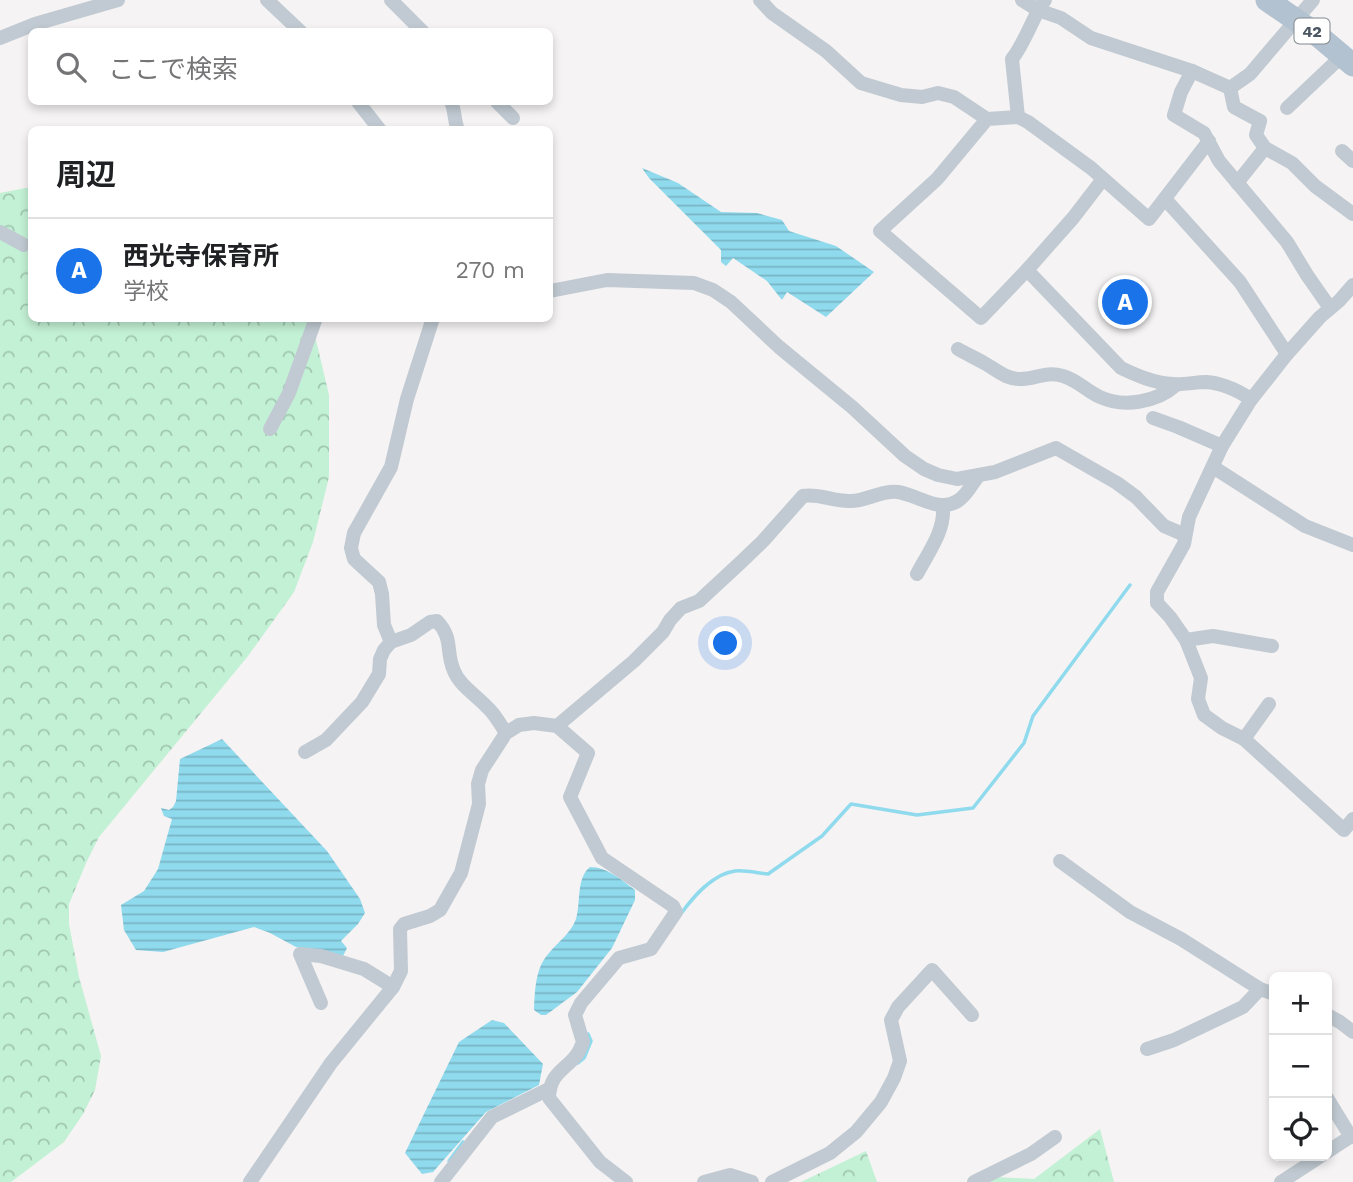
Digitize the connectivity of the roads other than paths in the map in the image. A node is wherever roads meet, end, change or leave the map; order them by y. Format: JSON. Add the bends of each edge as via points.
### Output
{"nodes":[{"id":1,"x":118,"y":0,"type":"edge"},
{"id":2,"x":267,"y":0,"type":"edge"},
{"id":3,"x":391,"y":0,"type":"edge"},
{"id":4,"x":760,"y":0,"type":"edge"},
{"id":5,"x":1021,"y":0,"type":"edge"},
{"id":6,"x":1267,"y":0,"type":"edge"},
{"id":7,"x":1313,"y":0,"type":"edge"},
{"id":8,"x":1042,"y":5,"type":"edge"},
{"id":9,"x":1297,"y":20,"type":"junction"},
{"id":10,"x":297,"y":28,"type":"edge"},
{"id":11,"x":419,"y":28,"type":"edge"},
{"id":12,"x":0,"y":38,"type":"edge"},
{"id":13,"x":1348,"y":60,"type":"edge"},
{"id":14,"x":1192,"y":71,"type":"junction"},
{"id":15,"x":1230,"y":88,"type":"junction"},
{"id":16,"x":360,"y":105,"type":"edge"},
{"id":17,"x":453,"y":105,"type":"edge"},
{"id":18,"x":500,"y":105,"type":"edge"},
{"id":19,"x":1287,"y":108,"type":"dead end"},
{"id":20,"x":1018,"y":117,"type":"junction"},
{"id":21,"x":513,"y":118,"type":"dead end"},
{"id":22,"x":987,"y":119,"type":"junction"},
{"id":23,"x":377,"y":126,"type":"edge"},
{"id":24,"x":456,"y":126,"type":"edge"},
{"id":25,"x":1209,"y":142,"type":"junction"},
{"id":26,"x":1265,"y":148,"type":"junction"},
{"id":27,"x":1103,"y":178,"type":"junction"},
{"id":28,"x":1237,"y":183,"type":"junction"},
{"id":29,"x":1165,"y":199,"type":"junction"},
{"id":30,"x":1353,"y":214,"type":"edge"},
{"id":31,"x":0,"y":232,"type":"edge"},
{"id":32,"x":24,"y":245,"type":"dead end"},
{"id":33,"x":1027,"y":270,"type":"junction"},
{"id":34,"x":1353,"y":285,"type":"edge"},
{"id":35,"x":553,"y":290,"type":"edge"},
{"id":36,"x":1330,"y":308,"type":"junction"},
{"id":37,"x":315,"y":322,"type":"edge"},
{"id":38,"x":432,"y":322,"type":"edge"},
{"id":39,"x":958,"y":349,"type":"dead end"},
{"id":40,"x":1287,"y":354,"type":"junction"},
{"id":41,"x":1176,"y":384,"type":"junction"},
{"id":42,"x":1251,"y":399,"type":"junction"},
{"id":43,"x":1153,"y":418,"type":"dead end"},
{"id":44,"x":270,"y":429,"type":"dead end"},
{"id":45,"x":1222,"y":446,"type":"junction"},
{"id":46,"x":1213,"y":467,"type":"junction"},
{"id":47,"x":979,"y":475,"type":"junction"},
{"id":48,"x":948,"y":505,"type":"junction"},
{"id":49,"x":1185,"y":536,"type":"junction"},
{"id":50,"x":1353,"y":544,"type":"edge"},
{"id":51,"x":917,"y":574,"type":"dead end"},
{"id":52,"x":1186,"y":640,"type":"junction"},
{"id":53,"x":391,"y":642,"type":"junction"},
{"id":54,"x":1272,"y":646,"type":"dead end"},
{"id":55,"x":1269,"y":704,"type":"dead end"},
{"id":56,"x":557,"y":726,"type":"junction"},
{"id":57,"x":506,"y":733,"type":"junction"},
{"id":58,"x":1244,"y":739,"type":"junction"},
{"id":59,"x":305,"y":752,"type":"dead end"},
{"id":60,"x":1353,"y":820,"type":"edge"},
{"id":61,"x":1060,"y":861,"type":"dead end"},
{"id":62,"x":393,"y":987,"type":"junction"},
{"id":63,"x":1259,"y":989,"type":"junction"},
{"id":64,"x":1269,"y":992,"type":"edge"},
{"id":65,"x":321,"y":1003,"type":"dead end"},
{"id":66,"x":972,"y":1016,"type":"dead end"},
{"id":67,"x":1332,"y":1018,"type":"edge"},
{"id":68,"x":1353,"y":1032,"type":"edge"},
{"id":69,"x":1147,"y":1049,"type":"dead end"},
{"id":70,"x":554,"y":1080,"type":"junction"},
{"id":71,"x":1332,"y":1106,"type":"edge"},
{"id":72,"x":1352,"y":1136,"type":"edge"},
{"id":73,"x":1055,"y":1137,"type":"dead end"},
{"id":74,"x":1332,"y":1149,"type":"edge"},
{"id":75,"x":1313,"y":1161,"type":"edge"},
{"id":76,"x":250,"y":1182,"type":"edge"},
{"id":77,"x":441,"y":1182,"type":"edge"},
{"id":78,"x":626,"y":1182,"type":"edge"},
{"id":79,"x":704,"y":1182,"type":"edge"},
{"id":80,"x":752,"y":1182,"type":"edge"},
{"id":81,"x":772,"y":1182,"type":"edge"},
{"id":82,"x":974,"y":1182,"type":"edge"},
{"id":83,"x":1281,"y":1182,"type":"edge"}],
"edges":[{"from":1,"to":12,"type":"street"},
{"from":2,"to":10,"type":"street"},
{"from":3,"to":11,"type":"street"},
{"from":4,"to":22,"type":"street","via":[[861,83],[901,94],[954,97]]},
{"from":5,"to":8,"type":"street"},
{"from":6,"to":9,"type":"main road","number":"42"},
{"from":7,"to":9,"type":"street"},
{"from":8,"to":14,"type":"street","via":[[1091,38]]},
{"from":8,"to":20,"type":"street","via":[[1012,59]]},
{"from":9,"to":13,"type":"main road","number":"42"},
{"from":9,"to":15,"type":"street","via":[[1250,74]]},
{"from":13,"to":19,"type":"street"},
{"from":14,"to":15,"type":"street"},
{"from":14,"to":25,"type":"street","via":[[1174,115],[1204,133]]},
{"from":15,"to":26,"type":"street","via":[[1234,107],[1260,121],[1256,135]]},
{"from":16,"to":23,"type":"street"},
{"from":17,"to":24,"type":"street"},
{"from":18,"to":21,"type":"street"},
{"from":20,"to":22,"type":"street"},
{"from":20,"to":27,"type":"street"},
{"from":22,"to":33,"type":"street","via":[[937,179],[880,231],[981,318]]},
{"from":25,"to":28,"type":"street"},
{"from":25,"to":29,"type":"street"},
{"from":26,"to":28,"type":"street"},
{"from":26,"to":30,"type":"street","via":[[1292,163]]},
{"from":27,"to":29,"type":"street","via":[[1149,219]]},
{"from":27,"to":33,"type":"street"},
{"from":28,"to":36,"type":"street","via":[[1287,242]]},
{"from":29,"to":40,"type":"street","via":[[1240,282]]},
{"from":31,"to":32,"type":"street"},
{"from":33,"to":41,"type":"street","via":[[1121,368],[1141,378]]},
{"from":34,"to":36,"type":"street"},
{"from":35,"to":47,"type":"street","via":[[607,279],[694,283],[713,290],[905,456],[938,475],[957,479]]},
{"from":36,"to":40,"type":"street"},
{"from":37,"to":44,"type":"street","via":[[289,393]]},
{"from":38,"to":53,"type":"street","via":[[391,467],[354,533],[351,548],[354,559],[379,582],[384,625]]},
{"from":39,"to":41,"type":"street","via":[[1005,377],[1063,376],[1102,398],[1122,402],[1151,400]]},
{"from":40,"to":42,"type":"street"},
{"from":41,"to":42,"type":"street","via":[[1223,385]]},
{"from":42,"to":45,"type":"street"},
{"from":43,"to":45,"type":"street"},
{"from":45,"to":46,"type":"street"},
{"from":46,"to":49,"type":"street"},
{"from":46,"to":50,"type":"street","via":[[1305,526]]},
{"from":47,"to":48,"type":"street","via":[[960,500]]},
{"from":47,"to":49,"type":"street","via":[[1056,448],[1117,483],[1164,526]]},
{"from":48,"to":51,"type":"street","via":[[939,534]]},
{"from":48,"to":56,"type":"street","via":[[896,492],[847,501],[803,496],[739,564],[699,601],[681,608],[634,661]]},
{"from":49,"to":52,"type":"street","via":[[1157,598]]},
{"from":52,"to":54,"type":"street","via":[[1213,636]]},
{"from":52,"to":58,"type":"street","via":[[1201,678],[1198,699],[1204,715]]},
{"from":53,"to":57,"type":"street","via":[[437,621],[445,629],[457,680],[489,708]]},
{"from":53,"to":59,"type":"street","via":[[362,702],[326,740]]},
{"from":55,"to":58,"type":"street"},
{"from":56,"to":57,"type":"street","via":[[519,725]]},
{"from":56,"to":70,"type":"street","via":[[588,753],[570,797],[601,858],[676,912],[652,949],[619,958],[581,1003],[575,1015],[583,1042],[577,1056]]},
{"from":57,"to":62,"type":"street","via":[[482,770],[479,804],[461,873],[440,910],[400,929],[401,971]]},
{"from":58,"to":60,"type":"street","via":[[1344,830]]},
{"from":61,"to":63,"type":"street","via":[[1130,912]]},
{"from":62,"to":65,"type":"street","via":[[364,969],[300,954]]},
{"from":62,"to":76,"type":"street","via":[[331,1063]]},
{"from":63,"to":64,"type":"street"},
{"from":63,"to":69,"type":"street","via":[[1243,1007]]},
{"from":66,"to":81,"type":"street","via":[[932,970],[891,1020],[900,1061],[881,1102],[856,1132],[830,1153]]},
{"from":67,"to":68,"type":"street"},
{"from":70,"to":77,"type":"street","via":[[492,1117]]},
{"from":70,"to":78,"type":"street","via":[[549,1098],[600,1162]]},
{"from":71,"to":72,"type":"street"},
{"from":72,"to":74,"type":"street"},
{"from":73,"to":82,"type":"street"},
{"from":75,"to":83,"type":"street"},
{"from":79,"to":80,"type":"street","via":[[730,1175]]}]}
